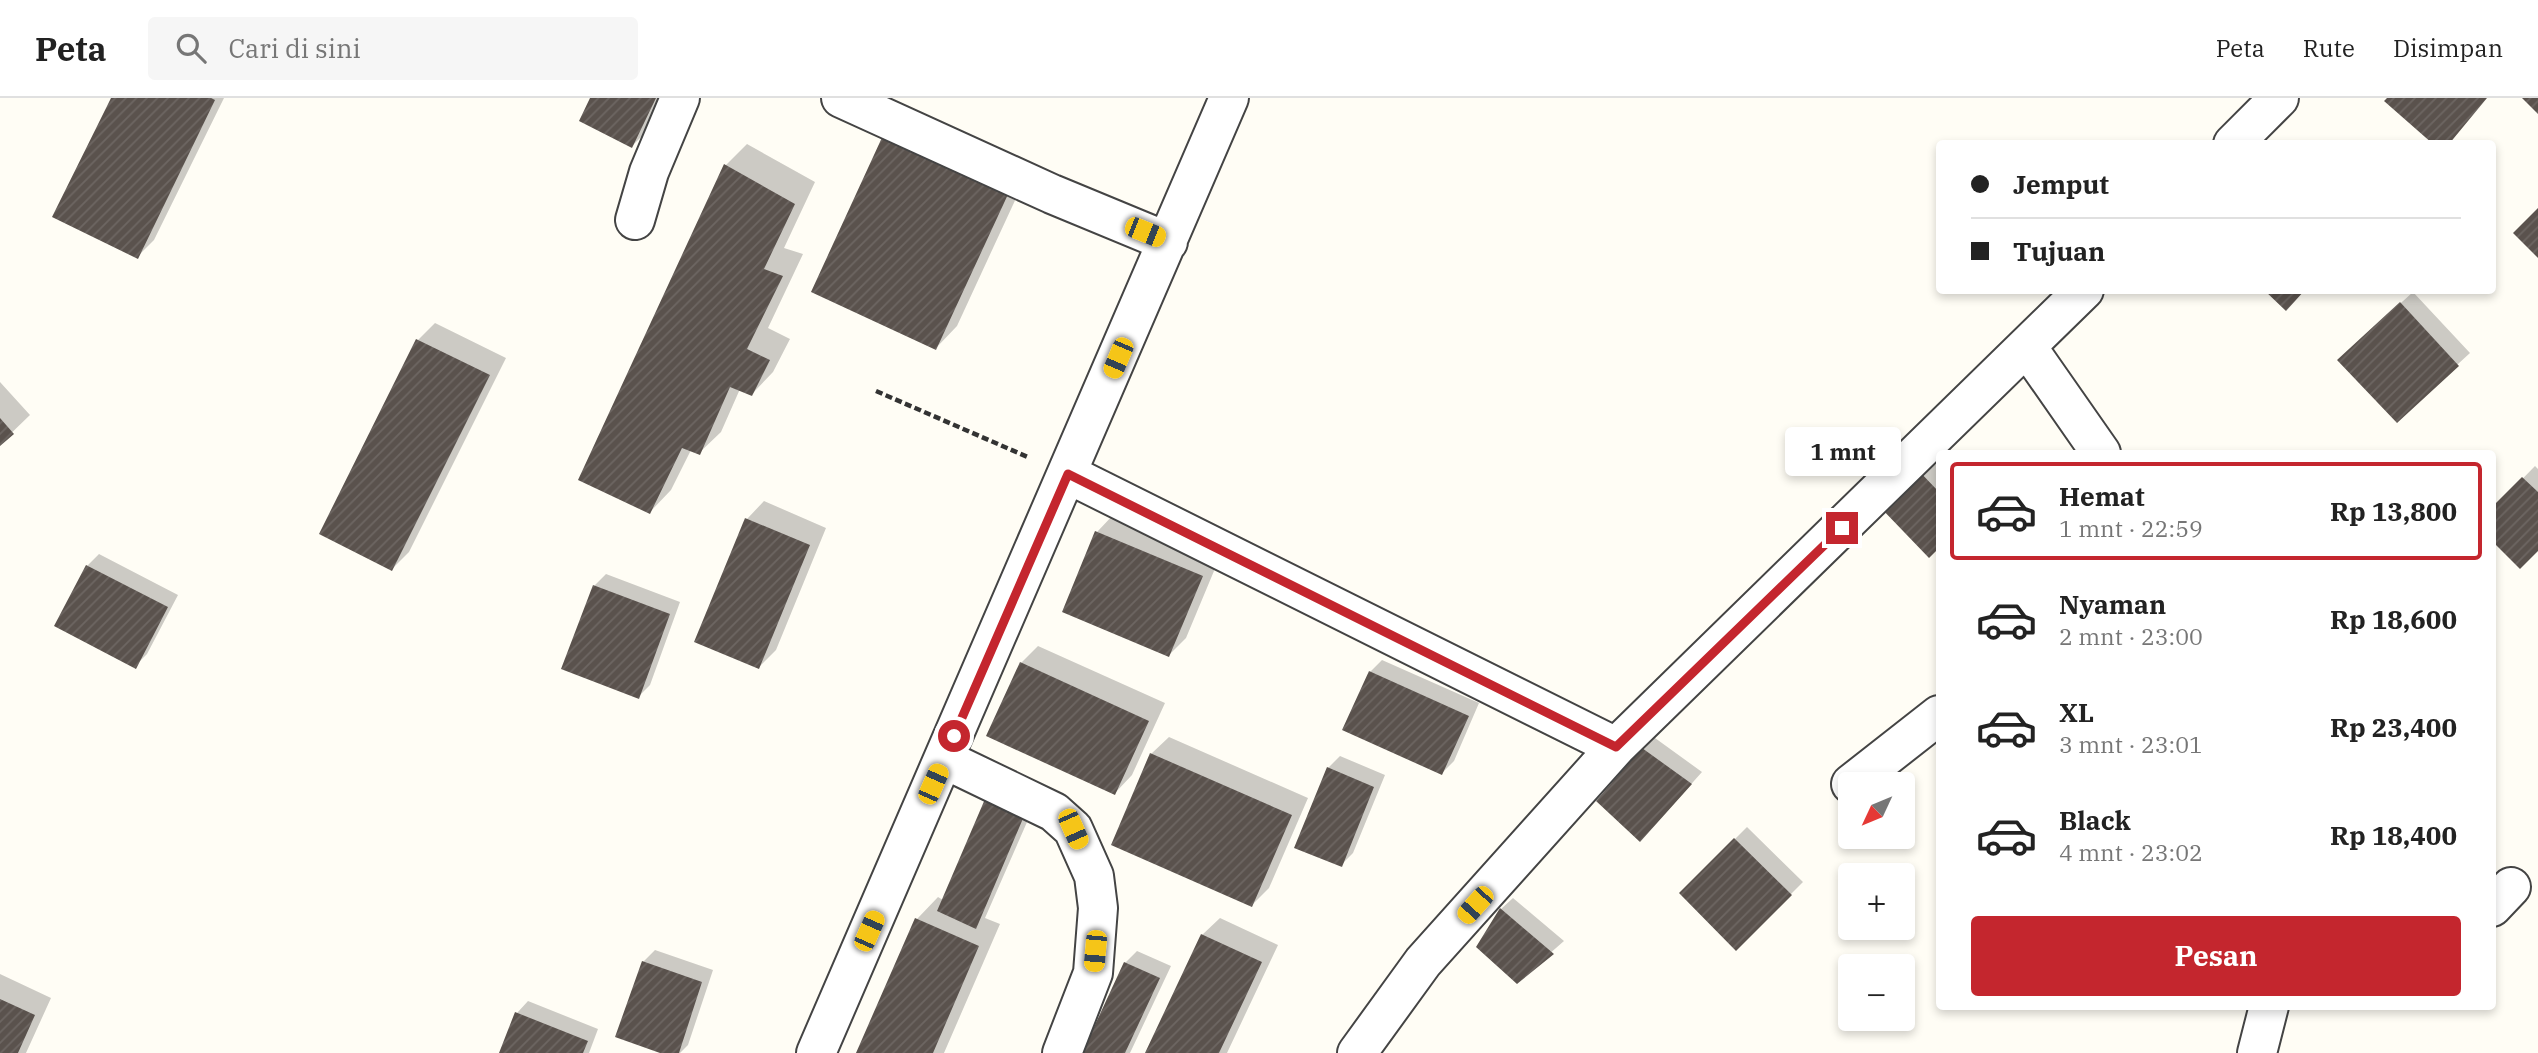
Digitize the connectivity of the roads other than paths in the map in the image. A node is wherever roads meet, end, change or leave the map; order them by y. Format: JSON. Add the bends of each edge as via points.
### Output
{"nodes":[{"id":1,"x":680,"y":98,"type":"edge"},
{"id":2,"x":841,"y":98,"type":"edge"},
{"id":3,"x":1229,"y":98,"type":"edge"},
{"id":4,"x":2278,"y":98,"type":"edge"},
{"id":5,"x":2237,"y":140,"type":"edge"},
{"id":6,"x":635,"y":220,"type":"dead end"},
{"id":7,"x":1168,"y":242,"type":"junction"},
{"id":8,"x":2080,"y":294,"type":"edge"},
{"id":9,"x":2027,"y":347,"type":"junction"},
{"id":10,"x":2099,"y":450,"type":"edge"},
{"id":11,"x":1068,"y":474,"type":"junction"},
{"id":12,"x":1936,"y":717,"type":"edge"},
{"id":13,"x":1616,"y":747,"type":"junction"},
{"id":14,"x":944,"y":760,"type":"junction"},
{"id":15,"x":1866,"y":772,"type":"edge"},
{"id":16,"x":2268,"y":1010,"type":"edge"},
{"id":17,"x":816,"y":1053,"type":"edge"},
{"id":18,"x":1062,"y":1053,"type":"edge"},
{"id":19,"x":1357,"y":1053,"type":"edge"},
{"id":20,"x":2258,"y":1053,"type":"edge"}],
"edges":[{"from":1,"to":6,"type":"street"},
{"from":2,"to":7,"type":"street"},
{"from":3,"to":7,"type":"street"},
{"from":4,"to":5,"type":"street"},
{"from":7,"to":11,"type":"street"},
{"from":8,"to":9,"type":"street"},
{"from":9,"to":10,"type":"street"},
{"from":9,"to":13,"type":"street"},
{"from":11,"to":13,"type":"street"},
{"from":11,"to":14,"type":"street"},
{"from":12,"to":15,"type":"street"},
{"from":13,"to":19,"type":"street","via":[[1423,962]]},
{"from":14,"to":17,"type":"street"},
{"from":14,"to":18,"type":"street","via":[[1054,812],[1073,829],[1094,876],[1098,908],[1093,973]]},
{"from":16,"to":20,"type":"street"}]}
